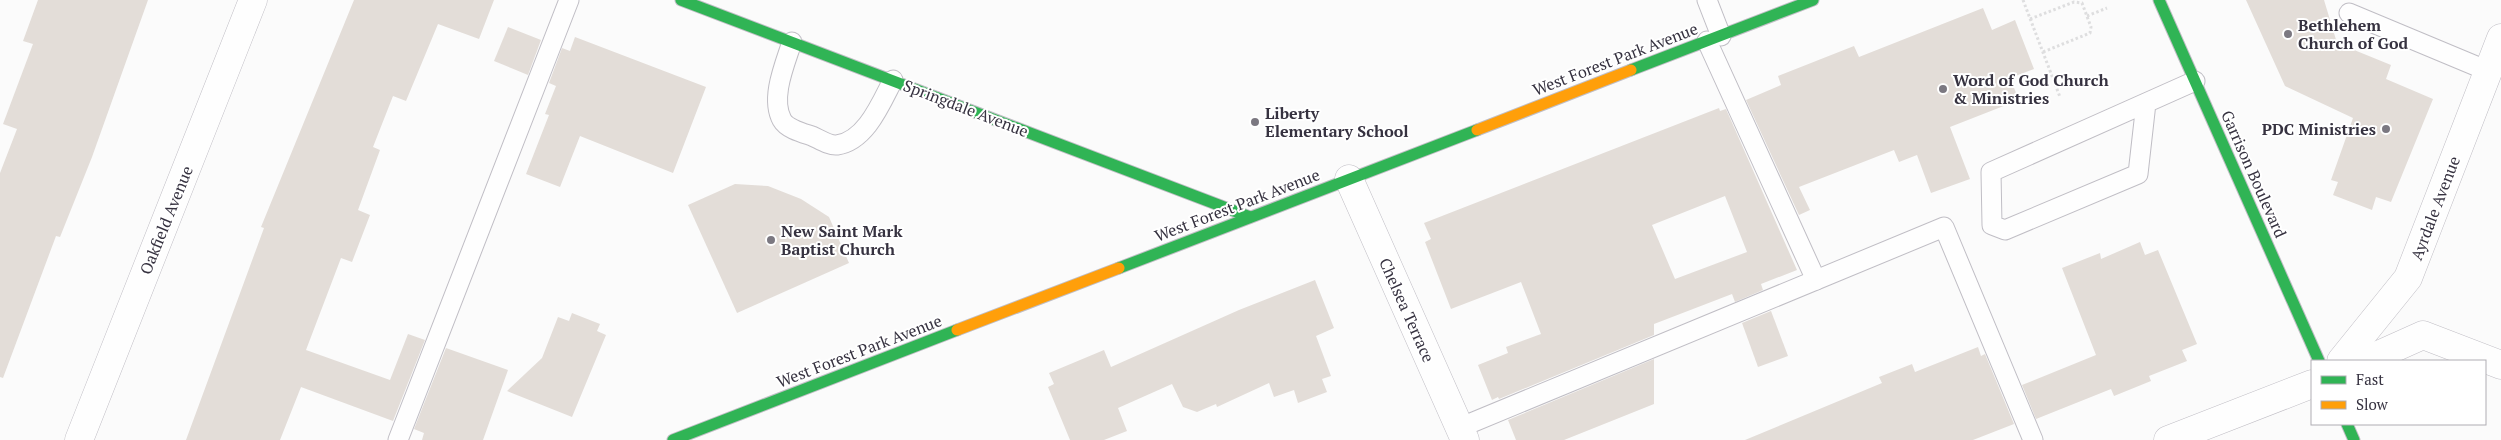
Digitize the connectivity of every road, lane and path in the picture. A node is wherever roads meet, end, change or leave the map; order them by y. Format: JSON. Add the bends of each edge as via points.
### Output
{"nodes":[{"id":1,"x":253,"y":0,"type":"edge"},
{"id":2,"x":569,"y":0,"type":"edge"},
{"id":3,"x":681,"y":0,"type":"edge"},
{"id":4,"x":1707,"y":0,"type":"edge"},
{"id":5,"x":1813,"y":0,"type":"edge"},
{"id":6,"x":2023,"y":0,"type":"edge"},
{"id":7,"x":2159,"y":0,"type":"edge"},
{"id":8,"x":2107,"y":8,"type":"dead end"},
{"id":9,"x":2349,"y":13,"type":"dead end"},
{"id":10,"x":2087,"y":16,"type":"junction"},
{"id":11,"x":2030,"y":19,"type":"junction"},
{"id":12,"x":1714,"y":39,"type":"junction"},
{"id":13,"x":2501,"y":39,"type":"edge"},
{"id":14,"x":792,"y":42,"type":"junction"},
{"id":15,"x":2043,"y":52,"type":"junction"},
{"id":16,"x":2488,"y":71,"type":"junction"},
{"id":17,"x":892,"y":80,"type":"junction"},
{"id":18,"x":2195,"y":81,"type":"junction"},
{"id":19,"x":2060,"y":97,"type":"dead end"},
{"id":20,"x":2146,"y":103,"type":"junction"},
{"id":21,"x":1349,"y":179,"type":"junction"},
{"id":22,"x":1250,"y":218,"type":"junction"},
{"id":23,"x":1816,"y":280,"type":"junction"},
{"id":24,"x":2319,"y":360,"type":"edge"},
{"id":25,"x":2342,"y":360,"type":"edge"},
{"id":26,"x":2367,"y":360,"type":"edge"},
{"id":27,"x":2501,"y":365,"type":"edge"},
{"id":28,"x":2311,"y":384,"type":"edge"},
{"id":29,"x":2347,"y":425,"type":"edge"},
{"id":30,"x":1462,"y":434,"type":"edge"},
{"id":31,"x":78,"y":440,"type":"edge"},
{"id":32,"x":398,"y":440,"type":"edge"},
{"id":33,"x":673,"y":440,"type":"edge"},
{"id":34,"x":2033,"y":440,"type":"edge"},
{"id":35,"x":2168,"y":440,"type":"edge"},
{"id":36,"x":2354,"y":440,"type":"edge"}],
"edges":[{"from":1,"to":31,"type":"street","name":"Oakfield Avenue"},
{"from":2,"to":32,"type":"lane"},
{"from":3,"to":14,"type":"main road","name":"Springdale Avenue"},
{"from":4,"to":12,"type":"lane"},
{"from":5,"to":12,"type":"main road","name":"West Forest Park Avenue"},
{"from":6,"to":11,"type":"path"},
{"from":7,"to":18,"type":"main road","name":"Garrison Boulevard"},
{"from":8,"to":10,"type":"path"},
{"from":9,"to":16,"type":"lane"},
{"from":10,"to":11,"type":"path","via":[[2082,4],[2074,2]]},
{"from":10,"to":15,"type":"path","via":[[2090,33]]},
{"from":11,"to":15,"type":"path"},
{"from":12,"to":21,"type":"main road","name":"West Forest Park Avenue"},
{"from":12,"to":23,"type":"lane"},
{"from":13,"to":16,"type":"street","name":"Ayrdale Avenue"},
{"from":14,"to":17,"type":"main road","name":"Springdale Avenue"},
{"from":14,"to":17,"type":"lane","via":[[779,97],[783,122],[836,145],[850,141],[862,131],[877,111]]},
{"from":15,"to":19,"type":"path"},
{"from":16,"to":25,"type":"street","name":"Ayrdale Avenue","via":[[2408,278]]},
{"from":17,"to":22,"type":"main road","name":"Springdale Avenue"},
{"from":18,"to":20,"type":"lane"},
{"from":18,"to":24,"type":"main road","name":"Garrison Boulevard"},
{"from":20,"to":20,"type":"lane","via":[[1991,172],[1992,225],[2006,230],[2138,174]]},
{"from":21,"to":22,"type":"main road","name":"West Forest Park Avenue"},
{"from":21,"to":30,"type":"street","name":"Chelsea Terrace"},
{"from":22,"to":33,"type":"main road","name":"West Forest Park Avenue"},
{"from":23,"to":30,"type":"lane"},
{"from":23,"to":34,"type":"lane","via":[[1944,227]]},
{"from":26,"to":27,"type":"street","via":[[2422,335]]},
{"from":28,"to":35,"type":"street"},
{"from":29,"to":36,"type":"main road"}]}
